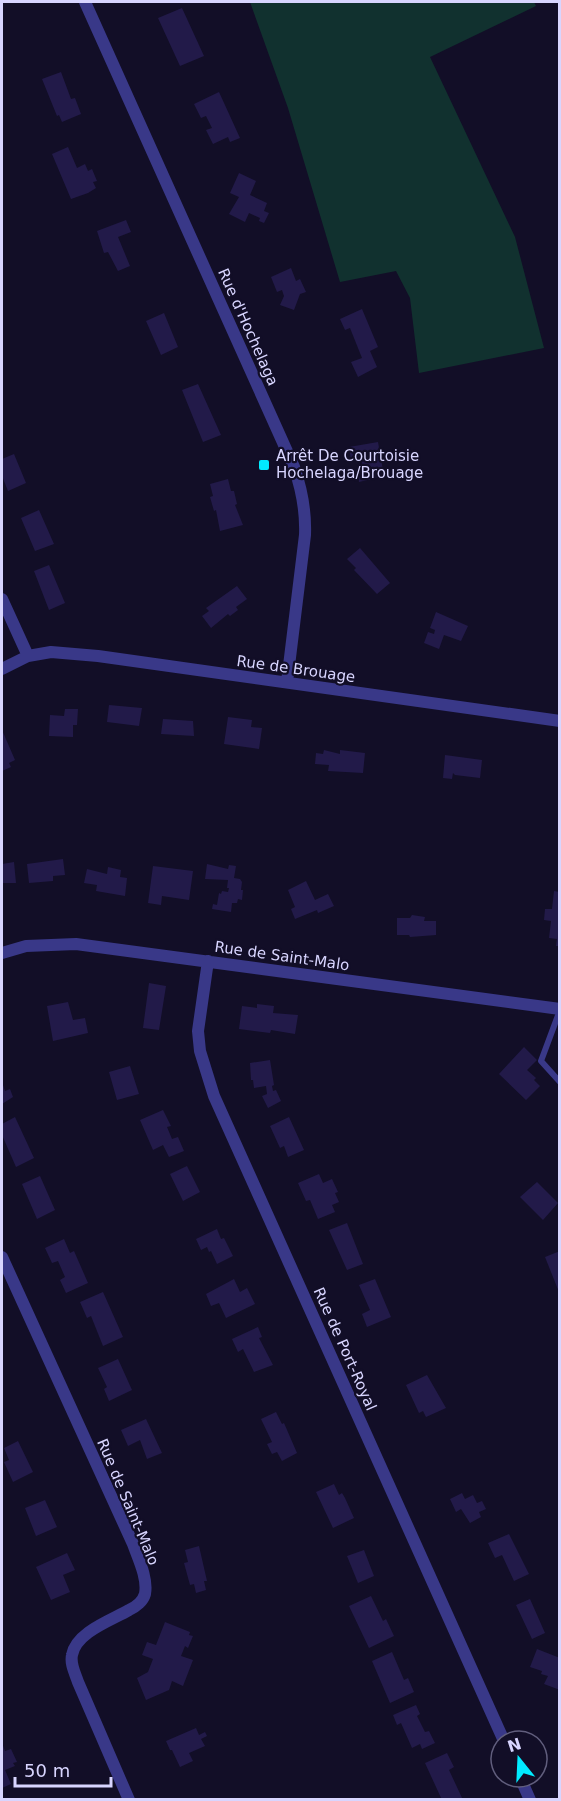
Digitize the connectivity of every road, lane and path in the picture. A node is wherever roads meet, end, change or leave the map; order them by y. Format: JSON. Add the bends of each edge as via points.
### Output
{"nodes":[{"id":1,"x":85,"y":2,"type":"edge"},
{"id":2,"x":2,"y":599,"type":"edge"},
{"id":3,"x":28,"y":656,"type":"junction"},
{"id":4,"x":2,"y":669,"type":"edge"},
{"id":5,"x":288,"y":682,"type":"junction"},
{"id":6,"x":560,"y":721,"type":"edge"},
{"id":7,"x":2,"y":953,"type":"edge"},
{"id":8,"x":208,"y":961,"type":"junction"},
{"id":9,"x":560,"y":1010,"type":"edge"},
{"id":10,"x":560,"y":1082,"type":"edge"},
{"id":11,"x":2,"y":1257,"type":"edge"},
{"id":12,"x":499,"y":1729,"type":"edge"},
{"id":13,"x":129,"y":1800,"type":"edge"}],
"edges":[{"from":1,"to":5,"type":"street","name":"Rue d'Hochelaga","via":[[302,489],[305,535]]},
{"from":2,"to":3,"type":"street"},
{"from":3,"to":4,"type":"street","name":"Rue de Brouage"},
{"from":3,"to":5,"type":"street","name":"Rue de Brouage","via":[[51,652],[98,656]]},
{"from":5,"to":6,"type":"street","name":"Rue de Brouage"},
{"from":7,"to":8,"type":"street","name":"Rue de Saint-Malo","via":[[26,946],[76,944]]},
{"from":8,"to":9,"type":"street","name":"Rue de Saint-Malo"},
{"from":8,"to":12,"type":"street","name":"Rue de Port-Royal","via":[[198,1031],[214,1096]]},
{"from":9,"to":10,"type":"lane","via":[[541,1061]]},
{"from":11,"to":13,"type":"street","name":"Rue de Saint-Malo","via":[[133,1544],[145,1582],[145,1595],[137,1606],[87,1634],[72,1654],[78,1682]]}]}
